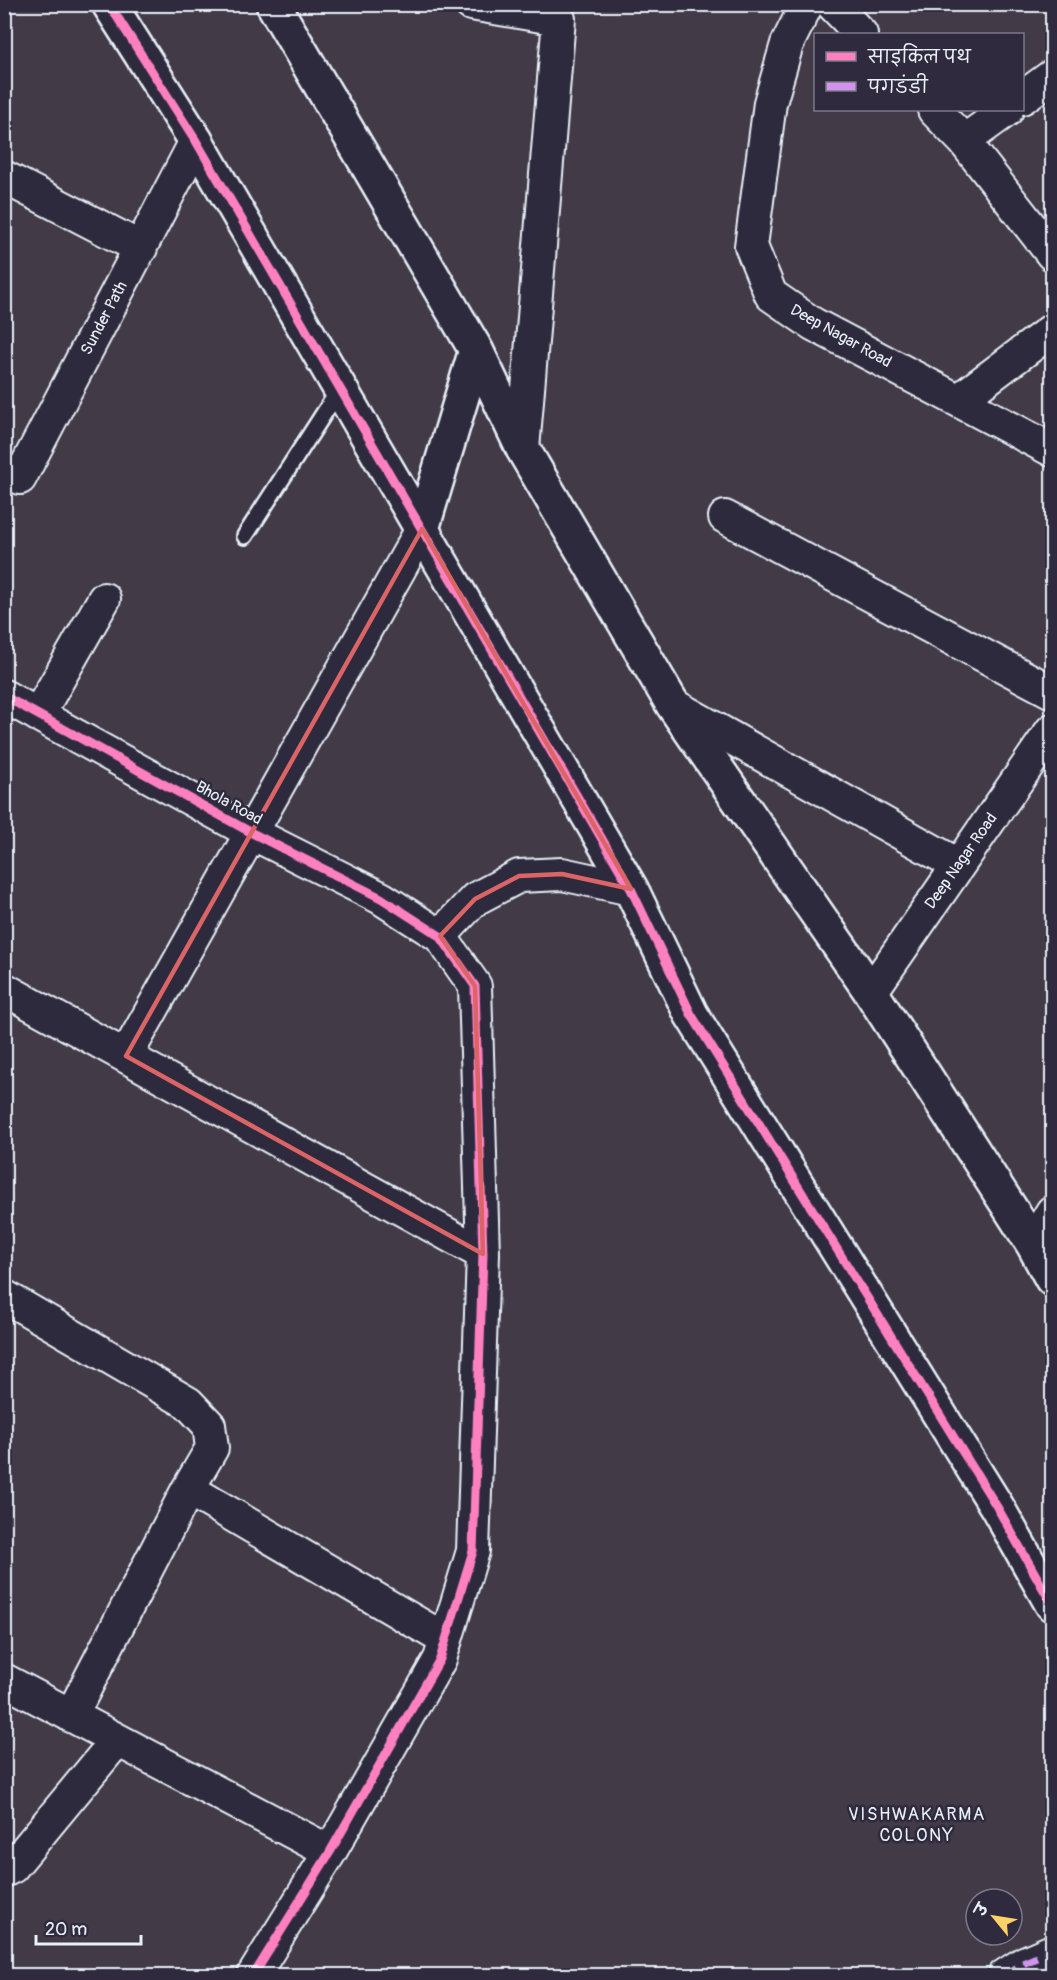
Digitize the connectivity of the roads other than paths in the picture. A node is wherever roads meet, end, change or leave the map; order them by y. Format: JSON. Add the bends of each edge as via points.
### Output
{"nodes":[{"id":1,"x":109,"y":4,"type":"edge"},
{"id":2,"x":273,"y":4,"type":"edge"},
{"id":3,"x":471,"y":4,"type":"edge"},
{"id":4,"x":807,"y":4,"type":"edge"},
{"id":5,"x":832,"y":4,"type":"edge"},
{"id":6,"x":560,"y":12,"type":"edge"},
{"id":7,"x":860,"y":33,"type":"edge"},
{"id":8,"x":1053,"y":76,"type":"edge"},
{"id":9,"x":1024,"y":97,"type":"edge"},
{"id":10,"x":935,"y":111,"type":"edge"},
{"id":11,"x":1006,"y":111,"type":"edge"},
{"id":12,"x":196,"y":141,"type":"junction"},
{"id":13,"x":964,"y":141,"type":"junction"},
{"id":14,"x":4,"y":177,"type":"edge"},
{"id":15,"x":141,"y":248,"type":"junction"},
{"id":16,"x":1053,"y":254,"type":"edge"},
{"id":17,"x":1053,"y":330,"type":"edge"},
{"id":18,"x":476,"y":350,"type":"junction"},
{"id":19,"x":339,"y":390,"type":"junction"},
{"id":20,"x":959,"y":400,"type":"junction"},
{"id":21,"x":523,"y":448,"type":"junction"},
{"id":22,"x":1053,"y":450,"type":"edge"},
{"id":23,"x":4,"y":470,"type":"edge"},
{"id":24,"x":725,"y":517,"type":"dead end"},
{"id":25,"x":422,"y":529,"type":"junction"},
{"id":26,"x":245,"y":536,"type":"dead end"},
{"id":27,"x":104,"y":599,"type":"dead end"},
{"id":28,"x":1053,"y":692,"type":"edge"},
{"id":29,"x":4,"y":696,"type":"edge"},
{"id":30,"x":673,"y":705,"type":"junction"},
{"id":31,"x":38,"y":715,"type":"junction"},
{"id":32,"x":1053,"y":730,"type":"edge"},
{"id":33,"x":252,"y":833,"type":"junction"},
{"id":34,"x":958,"y":865,"type":"junction"},
{"id":35,"x":631,"y":889,"type":"junction"},
{"id":36,"x":440,"y":936,"type":"junction"},
{"id":37,"x":4,"y":989,"type":"edge"},
{"id":38,"x":871,"y":992,"type":"junction"},
{"id":39,"x":126,"y":1056,"type":"junction"},
{"id":40,"x":1053,"y":1212,"type":"edge"},
{"id":41,"x":1033,"y":1244,"type":"junction"},
{"id":42,"x":483,"y":1254,"type":"junction"},
{"id":43,"x":1053,"y":1279,"type":"edge"},
{"id":44,"x":4,"y":1296,"type":"edge"},
{"id":45,"x":188,"y":1489,"type":"junction"},
{"id":46,"x":1053,"y":1604,"type":"edge"},
{"id":47,"x":446,"y":1640,"type":"junction"},
{"id":48,"x":4,"y":1680,"type":"edge"},
{"id":49,"x":71,"y":1716,"type":"junction"},
{"id":50,"x":117,"y":1740,"type":"junction"},
{"id":51,"x":330,"y":1852,"type":"junction"},
{"id":52,"x":4,"y":1871,"type":"edge"},
{"id":53,"x":1053,"y":1951,"type":"edge"},
{"id":54,"x":253,"y":1976,"type":"edge"},
{"id":55,"x":1004,"y":1976,"type":"edge"}],
"edges":[{"from":1,"to":12,"type":"street"},
{"from":2,"to":18,"type":"street"},
{"from":3,"to":6,"type":"street"},
{"from":4,"to":20,"type":"street","name":"Deep Nagar Road","via":[[787,44],[770,103],[751,246],[771,295],[813,324]]},
{"from":5,"to":7,"type":"street"},
{"from":6,"to":21,"type":"street"},
{"from":8,"to":9,"type":"street"},
{"from":10,"to":13,"type":"street"},
{"from":11,"to":13,"type":"street"},
{"from":12,"to":15,"type":"street","name":"Sunder Path"},
{"from":12,"to":19,"type":"street"},
{"from":13,"to":16,"type":"street"},
{"from":14,"to":15,"type":"street"},
{"from":15,"to":23,"type":"street","name":"Sunder Path","via":[[20,478]]},
{"from":17,"to":20,"type":"street"},
{"from":18,"to":21,"type":"street"},
{"from":18,"to":25,"type":"street"},
{"from":19,"to":25,"type":"street"},
{"from":19,"to":26,"type":"lane"},
{"from":20,"to":22,"type":"street","name":"Deep Nagar Road"},
{"from":21,"to":30,"type":"street"},
{"from":24,"to":28,"type":"street"},
{"from":25,"to":33,"type":"street"},
{"from":25,"to":35,"type":"street"},
{"from":27,"to":31,"type":"street"},
{"from":29,"to":31,"type":"street","name":"Bhola Road"},
{"from":30,"to":34,"type":"street"},
{"from":30,"to":38,"type":"street"},
{"from":31,"to":33,"type":"street","name":"Bhola Road"},
{"from":32,"to":34,"type":"street","name":"Deep Nagar Road"},
{"from":33,"to":36,"type":"street","name":"Bhola Road","via":[[381,898]]},
{"from":33,"to":39,"type":"street"},
{"from":34,"to":38,"type":"street","name":"Deep Nagar Road"},
{"from":35,"to":36,"type":"street","via":[[562,874],[519,876],[475,899]]},
{"from":35,"to":46,"type":"street","via":[[691,1014]]},
{"from":36,"to":42,"type":"street","via":[[475,986]]},
{"from":37,"to":39,"type":"street"},
{"from":38,"to":41,"type":"street"},
{"from":39,"to":42,"type":"street"},
{"from":40,"to":41,"type":"street"},
{"from":41,"to":43,"type":"street"},
{"from":42,"to":47,"type":"street","via":[[473,1551]]},
{"from":44,"to":45,"type":"street","via":[[188,1403],[209,1425],[212,1448]]},
{"from":45,"to":47,"type":"street"},
{"from":45,"to":49,"type":"street"},
{"from":47,"to":51,"type":"street","via":[[440,1659]]},
{"from":48,"to":49,"type":"street"},
{"from":49,"to":50,"type":"street"},
{"from":50,"to":51,"type":"street"},
{"from":50,"to":52,"type":"street","via":[[12,1867]]},
{"from":51,"to":54,"type":"street"},
{"from":53,"to":55,"type":"street"}]}
